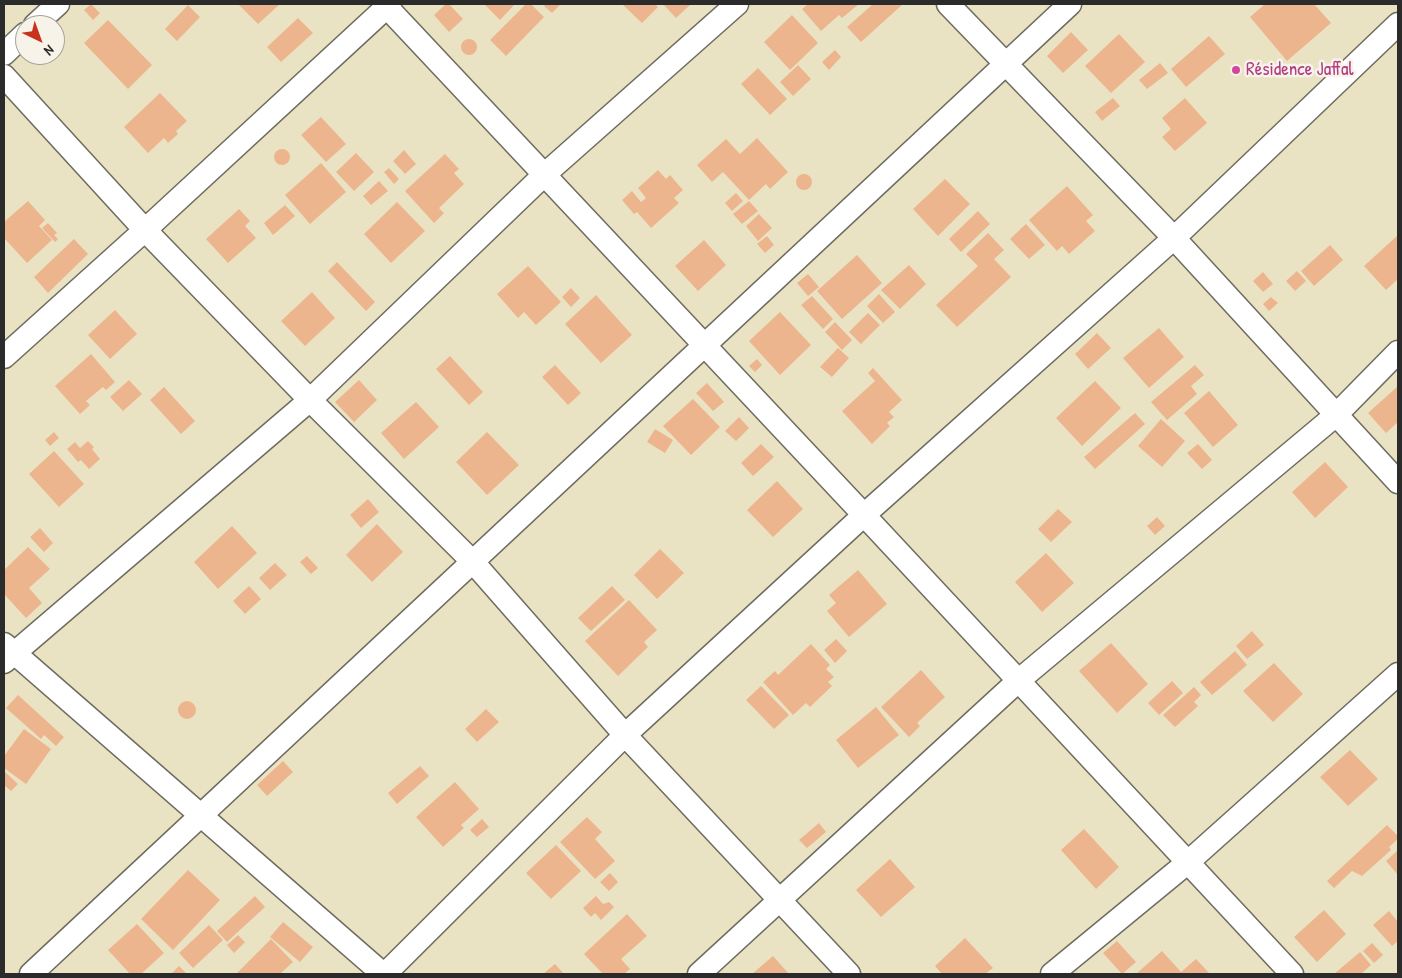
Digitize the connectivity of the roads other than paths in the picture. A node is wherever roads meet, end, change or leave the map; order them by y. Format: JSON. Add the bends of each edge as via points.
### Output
{"nodes":[{"id":1,"x":58,"y":4,"type":"edge"},
{"id":2,"x":737,"y":4,"type":"edge"},
{"id":3,"x":948,"y":4,"type":"edge"},
{"id":4,"x":1070,"y":4,"type":"edge"},
{"id":5,"x":387,"y":5,"type":"edge"},
{"id":6,"x":46,"y":15,"type":"edge"},
{"id":7,"x":1398,"y":24,"type":"edge"},
{"id":8,"x":15,"y":44,"type":"edge"},
{"id":9,"x":4,"y":54,"type":"edge"},
{"id":10,"x":1006,"y":63,"type":"junction"},
{"id":11,"x":4,"y":76,"type":"edge"},
{"id":12,"x":544,"y":175,"type":"junction"},
{"id":13,"x":145,"y":230,"type":"junction"},
{"id":14,"x":1174,"y":238,"type":"junction"},
{"id":15,"x":705,"y":345,"type":"junction"},
{"id":16,"x":1398,"y":352,"type":"edge"},
{"id":17,"x":4,"y":358,"type":"edge"},
{"id":18,"x":310,"y":400,"type":"junction"},
{"id":19,"x":1336,"y":415,"type":"junction"},
{"id":20,"x":1398,"y":482,"type":"edge"},
{"id":21,"x":864,"y":515,"type":"junction"},
{"id":22,"x":473,"y":562,"type":"junction"},
{"id":23,"x":7,"y":652,"type":"edge"},
{"id":24,"x":1398,"y":674,"type":"edge"},
{"id":25,"x":1018,"y":681,"type":"junction"},
{"id":26,"x":625,"y":735,"type":"junction"},
{"id":27,"x":201,"y":816,"type":"junction"},
{"id":28,"x":1187,"y":863,"type":"junction"},
{"id":29,"x":779,"y":900,"type":"junction"},
{"id":30,"x":31,"y":974,"type":"edge"},
{"id":31,"x":384,"y":974,"type":"edge"},
{"id":32,"x":699,"y":974,"type":"edge"},
{"id":33,"x":849,"y":974,"type":"edge"},
{"id":34,"x":1052,"y":974,"type":"edge"},
{"id":35,"x":1292,"y":974,"type":"edge"}],
"edges":[{"from":1,"to":6,"type":"street"},
{"from":2,"to":12,"type":"street"},
{"from":3,"to":10,"type":"street"},
{"from":4,"to":10,"type":"street"},
{"from":5,"to":12,"type":"street"},
{"from":5,"to":13,"type":"street"},
{"from":7,"to":14,"type":"street"},
{"from":8,"to":9,"type":"street"},
{"from":10,"to":14,"type":"street"},
{"from":10,"to":15,"type":"street"},
{"from":11,"to":13,"type":"street"},
{"from":12,"to":15,"type":"street"},
{"from":12,"to":18,"type":"street"},
{"from":13,"to":17,"type":"street"},
{"from":13,"to":18,"type":"street"},
{"from":14,"to":19,"type":"street"},
{"from":14,"to":21,"type":"street"},
{"from":15,"to":21,"type":"street"},
{"from":15,"to":22,"type":"street"},
{"from":16,"to":19,"type":"street"},
{"from":18,"to":22,"type":"street"},
{"from":18,"to":23,"type":"street"},
{"from":19,"to":20,"type":"street"},
{"from":19,"to":25,"type":"street"},
{"from":21,"to":25,"type":"street"},
{"from":21,"to":26,"type":"street"},
{"from":22,"to":26,"type":"street"},
{"from":22,"to":27,"type":"street"},
{"from":23,"to":27,"type":"street"},
{"from":24,"to":28,"type":"street"},
{"from":25,"to":28,"type":"street"},
{"from":25,"to":29,"type":"street"},
{"from":26,"to":29,"type":"street"},
{"from":26,"to":31,"type":"street"},
{"from":27,"to":30,"type":"street"},
{"from":27,"to":31,"type":"street"},
{"from":28,"to":34,"type":"street"},
{"from":28,"to":35,"type":"street"},
{"from":29,"to":32,"type":"street"},
{"from":29,"to":33,"type":"street"}]}
